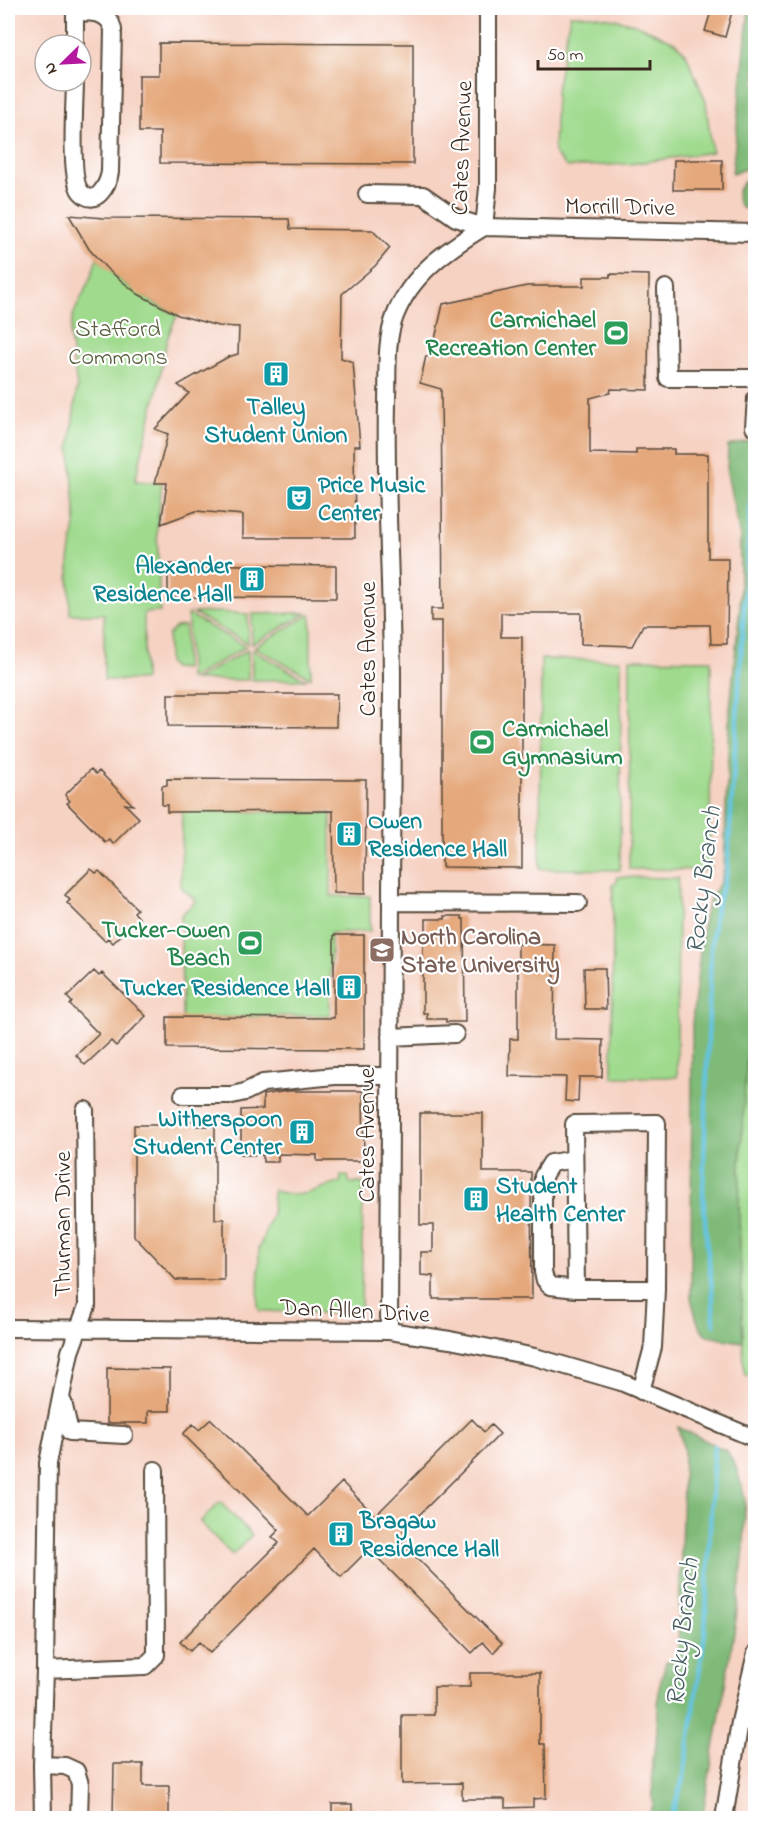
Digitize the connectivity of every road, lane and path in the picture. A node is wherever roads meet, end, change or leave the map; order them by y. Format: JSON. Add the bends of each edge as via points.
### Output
{"nodes":[{"id":1,"x":488,"y":8,"type":"edge"},
{"id":2,"x":75,"y":10,"type":"edge"},
{"id":3,"x":75,"y":33,"type":"edge"},
{"id":4,"x":75,"y":93,"type":"edge"},
{"id":5,"x":368,"y":194,"type":"dead end"},
{"id":6,"x":484,"y":227,"type":"junction"},
{"id":7,"x":756,"y":233,"type":"edge"},
{"id":8,"x":666,"y":288,"type":"dead end"},
{"id":9,"x":756,"y":378,"type":"edge"},
{"id":10,"x":756,"y":398,"type":"edge"},
{"id":11,"x":754,"y":427,"type":"edge"},
{"id":12,"x":391,"y":902,"type":"junction"},
{"id":13,"x":578,"y":903,"type":"dead end"},
{"id":14,"x":454,"y":1034,"type":"dead end"},
{"id":15,"x":390,"y":1037,"type":"junction"},
{"id":16,"x":390,"y":1076,"type":"junction"},
{"id":17,"x":183,"y":1095,"type":"dead end"},
{"id":18,"x":85,"y":1110,"type":"dead end"},
{"id":19,"x":574,"y":1160,"type":"junction"},
{"id":20,"x":576,"y":1289,"type":"junction"},
{"id":21,"x":656,"y":1289,"type":"junction"},
{"id":22,"x":8,"y":1328,"type":"edge"},
{"id":23,"x":78,"y":1329,"type":"junction"},
{"id":24,"x":389,"y":1331,"type":"junction"},
{"id":25,"x":641,"y":1391,"type":"junction"},
{"id":26,"x":62,"y":1399,"type":"junction"},
{"id":27,"x":123,"y":1435,"type":"dead end"},
{"id":28,"x":756,"y":1439,"type":"edge"},
{"id":29,"x":155,"y":1470,"type":"dead end"},
{"id":30,"x":756,"y":1653,"type":"edge"},
{"id":31,"x":45,"y":1670,"type":"junction"},
{"id":32,"x":42,"y":1765,"type":"junction"},
{"id":33,"x":43,"y":1818,"type":"edge"},
{"id":34,"x":79,"y":1818,"type":"edge"},
{"id":35,"x":724,"y":1818,"type":"edge"}],
"edges":[{"from":1,"to":6,"type":"street","name":"Cates Avenue","via":[[488,188]]},
{"from":2,"to":3,"type":"street"},
{"from":2,"to":4,"type":"street","via":[[103,15],[113,30],[110,172],[104,190],[96,196],[80,192],[76,181]]},
{"from":5,"to":6,"type":"street","name":"Morrill Drive","via":[[423,195],[456,218]]},
{"from":6,"to":7,"type":"street","name":"Morrill Drive"},
{"from":6,"to":12,"type":"street","name":"Cates Avenue","via":[[431,263],[395,316],[389,344],[386,459],[392,618]]},
{"from":8,"to":9,"type":"street","via":[[668,378]]},
{"from":10,"to":11,"type":"street"},
{"from":12,"to":13,"type":"street"},
{"from":12,"to":15,"type":"street","name":"Cates Avenue"},
{"from":14,"to":15,"type":"street"},
{"from":15,"to":16,"type":"street","name":"Cates Avenue"},
{"from":16,"to":17,"type":"street","via":[[335,1076],[263,1083],[232,1095]]},
{"from":16,"to":24,"type":"street","name":"Cates Avenue"},
{"from":18,"to":23,"type":"street","name":"Thurman Drive","via":[[87,1306]]},
{"from":19,"to":20,"type":"street"},
{"from":19,"to":20,"type":"street","via":[[551,1163],[543,1176],[543,1272],[550,1286]]},
{"from":19,"to":21,"type":"street","via":[[574,1124],[657,1123]]},
{"from":20,"to":21,"type":"street"},
{"from":21,"to":25,"type":"street","via":[[653,1347]]},
{"from":22,"to":23,"type":"street","name":"Dan Allen Drive"},
{"from":23,"to":24,"type":"street","name":"Dan Allen Drive"},
{"from":23,"to":26,"type":"street","name":"Thurman Drive"},
{"from":24,"to":25,"type":"street","name":"Dan Allen Drive","via":[[535,1357]]},
{"from":25,"to":28,"type":"street","name":"Dan Allen Drive"},
{"from":26,"to":27,"type":"street","via":[[70,1432]]},
{"from":26,"to":31,"type":"street","name":"Thurman Drive","via":[[48,1463]]},
{"from":29,"to":31,"type":"street","via":[[156,1655],[146,1666]]},
{"from":30,"to":35,"type":"street"},
{"from":31,"to":32,"type":"street","name":"Thurman Drive"},
{"from":32,"to":33,"type":"street","name":"Thurman Drive"},
{"from":32,"to":34,"type":"street","via":[[65,1766],[76,1771],[80,1784]]}]}
